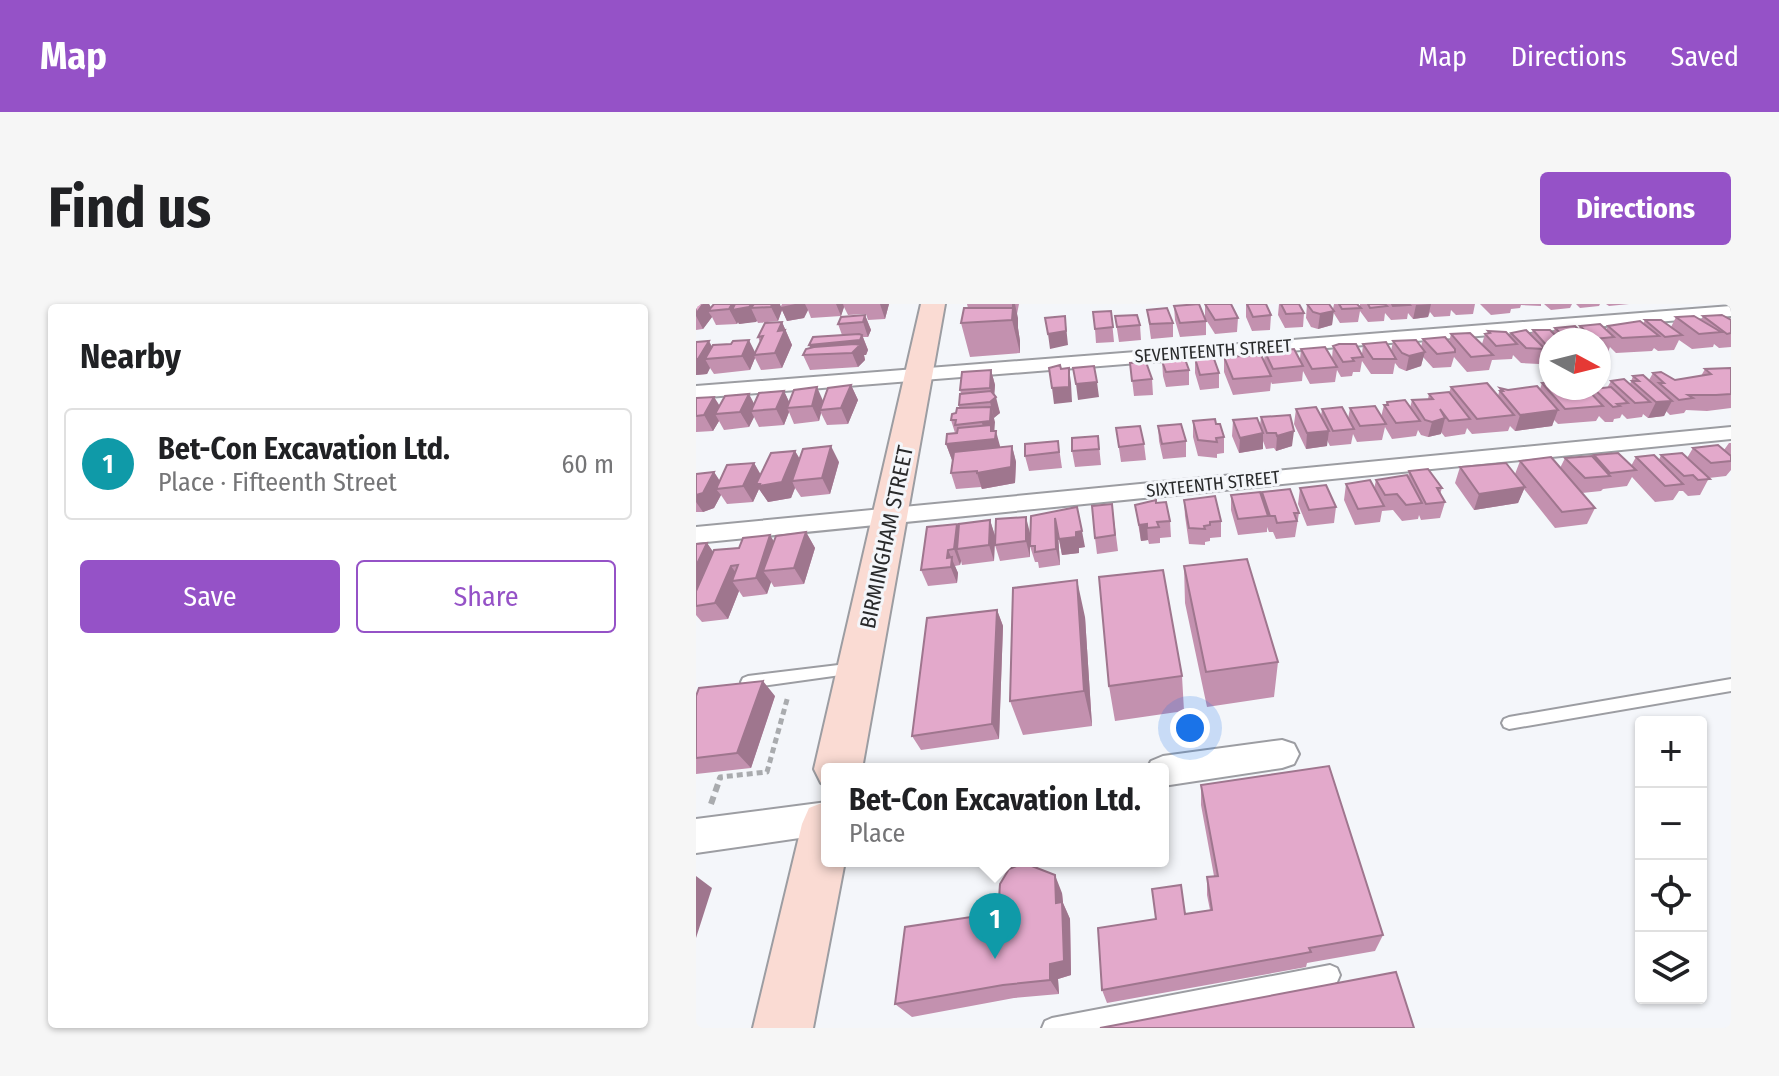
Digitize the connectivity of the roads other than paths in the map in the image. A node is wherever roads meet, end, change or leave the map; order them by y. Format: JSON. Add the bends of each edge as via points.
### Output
{"nodes":[{"id":1,"x":933,"y":304,"type":"edge"},
{"id":2,"x":1731,"y":311,"type":"edge"},
{"id":3,"x":920,"y":374,"type":"junction"},
{"id":4,"x":696,"y":392,"type":"edge"},
{"id":5,"x":1731,"y":433,"type":"edge"},
{"id":6,"x":890,"y":515,"type":"junction"},
{"id":7,"x":696,"y":535,"type":"edge"},
{"id":8,"x":859,"y":668,"type":"junction"},
{"id":9,"x":748,"y":682,"type":"edge"},
{"id":10,"x":1731,"y":685,"type":"edge"},
{"id":11,"x":1509,"y":723,"type":"dead end"},
{"id":12,"x":1282,"y":754,"type":"dead end"},
{"id":13,"x":839,"y":763,"type":"edge"},
{"id":14,"x":1169,"y":770,"type":"edge"},
{"id":15,"x":821,"y":818,"type":"edge"},
{"id":16,"x":703,"y":822,"type":"edge"},
{"id":17,"x":821,"y":852,"type":"edge"},
{"id":18,"x":1330,"y":975,"type":"dead end"},
{"id":19,"x":783,"y":1028,"type":"edge"},
{"id":20,"x":1052,"y":1028,"type":"edge"}],
"edges":[{"from":1,"to":3,"type":"street","name":"BIRMINGHAM STREET"},
{"from":2,"to":3,"type":"street","name":"SEVENTEENTH STREET"},
{"from":3,"to":4,"type":"street","name":"SEVENTEENTH STREET"},
{"from":3,"to":6,"type":"street","name":"BIRMINGHAM STREET"},
{"from":5,"to":6,"type":"street","name":"SIXTEENTH STREET"},
{"from":6,"to":7,"type":"street","name":"SIXTEENTH STREET"},
{"from":6,"to":8,"type":"street","name":"BIRMINGHAM STREET"},
{"from":8,"to":9,"type":"lane"},
{"from":8,"to":13,"type":"street","name":"BIRMINGHAM STREET"},
{"from":10,"to":11,"type":"lane"},
{"from":12,"to":14,"type":"street"},
{"from":15,"to":16,"type":"street"},
{"from":17,"to":19,"type":"street"},
{"from":18,"to":20,"type":"lane"}]}
